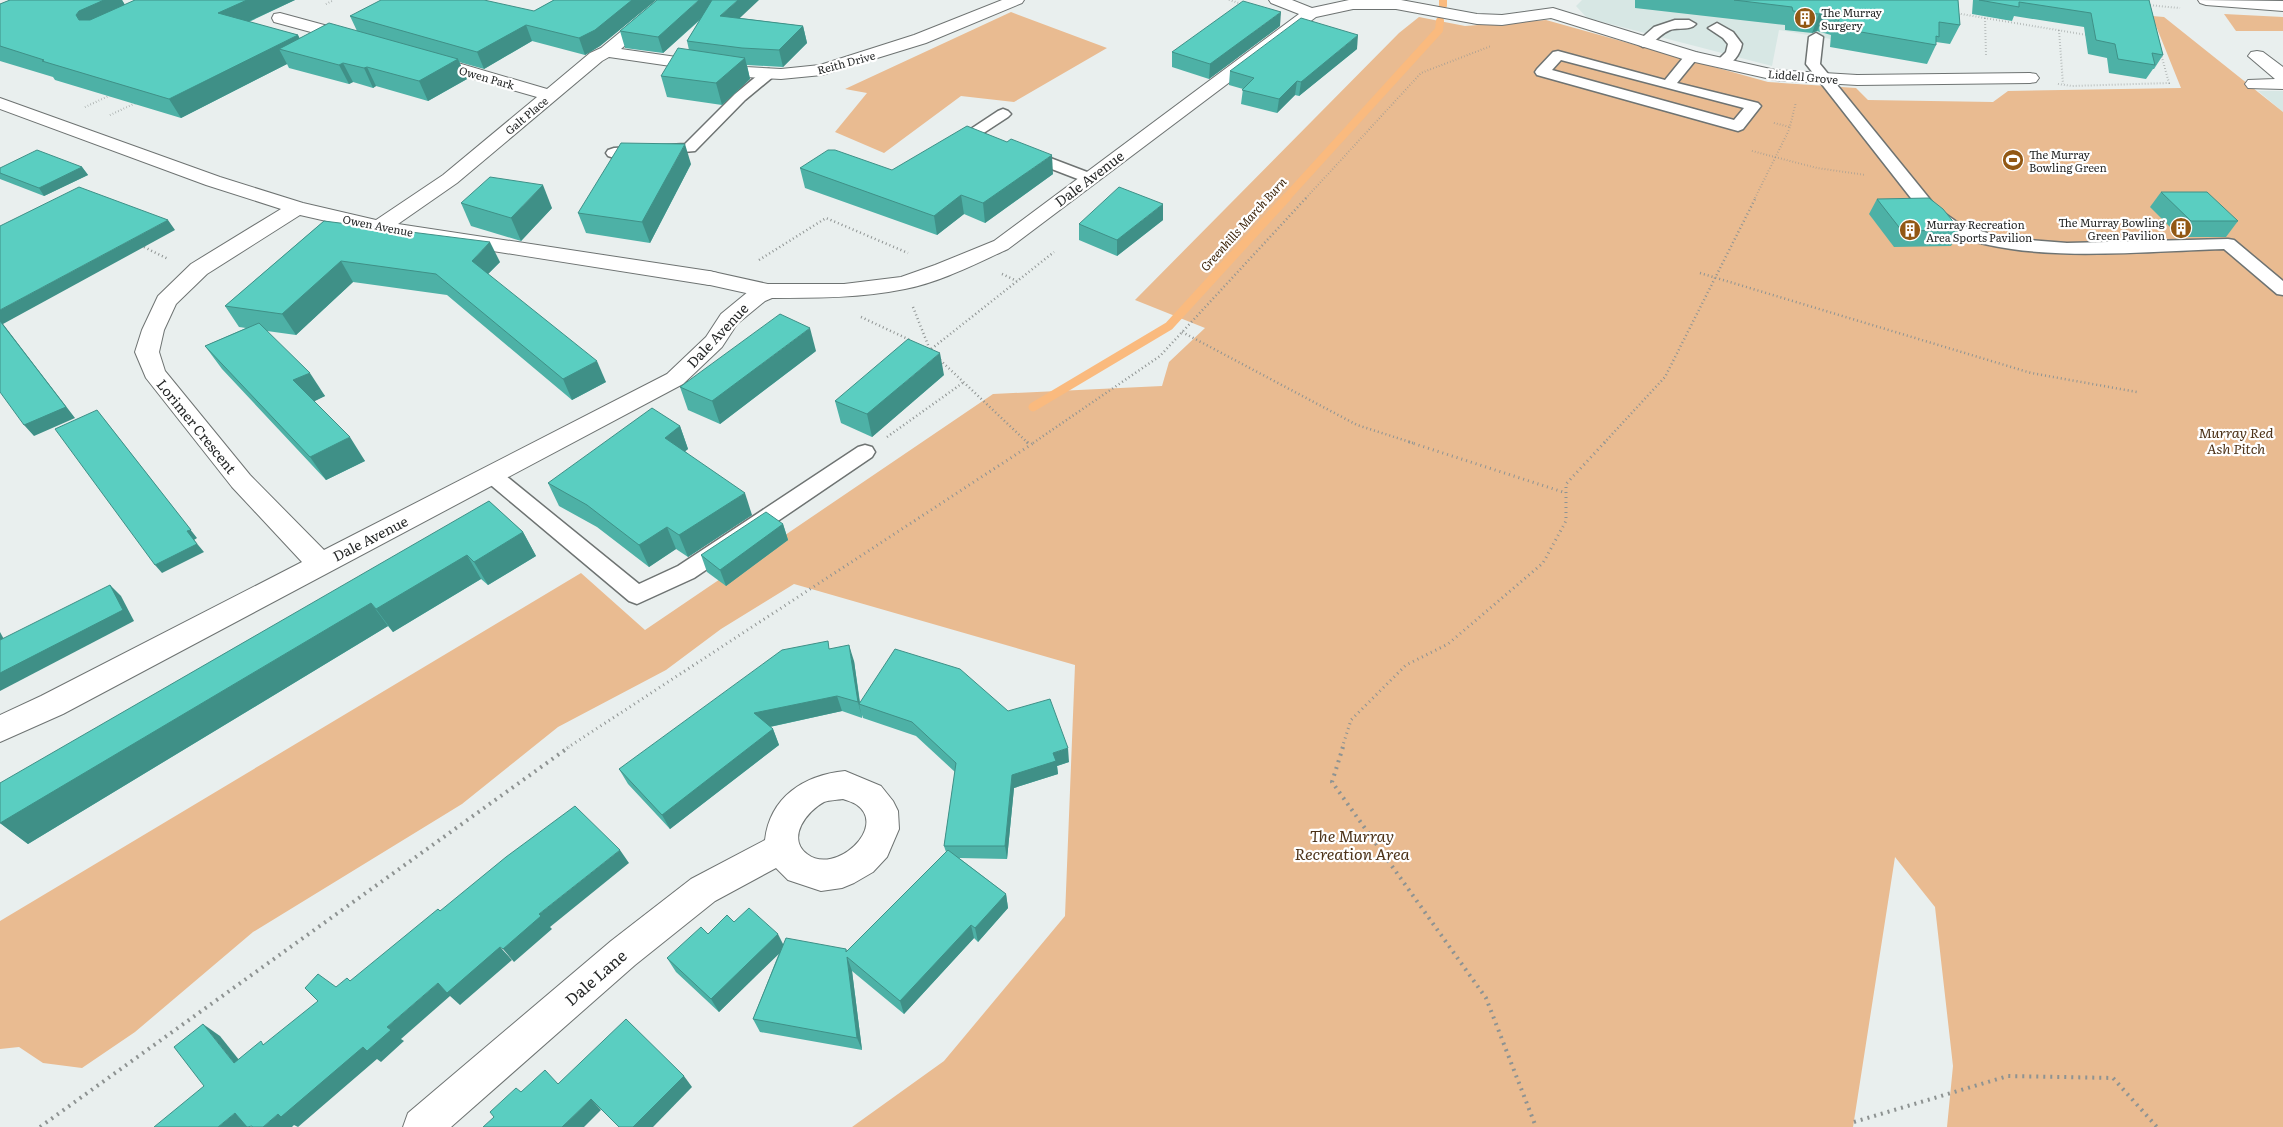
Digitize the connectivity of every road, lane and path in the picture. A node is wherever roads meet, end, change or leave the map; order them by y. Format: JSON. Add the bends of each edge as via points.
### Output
{"nodes":[{"id":1,"x":669,"y":0,"type":"edge"},
{"id":2,"x":1016,"y":0,"type":"edge"},
{"id":3,"x":1277,"y":0,"type":"edge"},
{"id":4,"x":2206,"y":0,"type":"edge"},
{"id":5,"x":1559,"y":6,"type":"edge"},
{"id":6,"x":2283,"y":6,"type":"edge"},
{"id":7,"x":1311,"y":13,"type":"junction"},
{"id":8,"x":1952,"y":13,"type":"edge"},
{"id":9,"x":280,"y":18,"type":"dead end"},
{"id":10,"x":1985,"y":18,"type":"junction"},
{"id":11,"x":1689,"y":24,"type":"dead end"},
{"id":12,"x":1717,"y":27,"type":"dead end"},
{"id":13,"x":2058,"y":30,"type":"junction"},
{"id":14,"x":2094,"y":36,"type":"edge"},
{"id":15,"x":1816,"y":38,"type":"edge"},
{"id":16,"x":1643,"y":43,"type":"junction"},
{"id":17,"x":370,"y":44,"type":"edge"},
{"id":18,"x":1495,"y":45,"type":"dead end"},
{"id":19,"x":2159,"y":48,"type":"edge"},
{"id":20,"x":607,"y":52,"type":"junction"},
{"id":21,"x":408,"y":54,"type":"edge"},
{"id":22,"x":1692,"y":56,"type":"junction"},
{"id":23,"x":2257,"y":56,"type":"dead end"},
{"id":24,"x":1722,"y":63,"type":"junction"},
{"id":25,"x":769,"y":73,"type":"junction"},
{"id":26,"x":2283,"y":76,"type":"edge"},
{"id":27,"x":1826,"y":78,"type":"junction"},
{"id":28,"x":2030,"y":78,"type":"joint"},
{"id":29,"x":1988,"y":80,"type":"junction"},
{"id":30,"x":2063,"y":84,"type":"junction"},
{"id":31,"x":2254,"y":84,"type":"dead end"},
{"id":32,"x":2283,"y":84,"type":"edge"},
{"id":33,"x":1668,"y":85,"type":"junction"},
{"id":34,"x":114,"y":93,"type":"edge"},
{"id":35,"x":550,"y":95,"type":"junction"},
{"id":36,"x":138,"y":102,"type":"edge"},
{"id":37,"x":0,"y":103,"type":"edge"},
{"id":38,"x":80,"y":109,"type":"dead end"},
{"id":39,"x":1003,"y":114,"type":"dead end"},
{"id":40,"x":103,"y":118,"type":"dead end"},
{"id":41,"x":973,"y":133,"type":"junction"},
{"id":42,"x":992,"y":141,"type":"edge"},
{"id":43,"x":1009,"y":148,"type":"edge"},
{"id":44,"x":1752,"y":151,"type":"dead end"},
{"id":45,"x":942,"y":152,"type":"edge"},
{"id":46,"x":614,"y":153,"type":"edge"},
{"id":47,"x":1776,"y":157,"type":"junction"},
{"id":48,"x":1903,"y":175,"type":"junction"},
{"id":49,"x":1089,"y":178,"type":"junction"},
{"id":50,"x":297,"y":208,"type":"junction"},
{"id":51,"x":379,"y":227,"type":"junction"},
{"id":52,"x":1054,"y":252,"type":"dead end"},
{"id":53,"x":945,"y":269,"type":"junction"},
{"id":54,"x":1700,"y":273,"type":"dead end"},
{"id":55,"x":1715,"y":278,"type":"junction"},
{"id":56,"x":717,"y":280,"type":"junction"},
{"id":57,"x":904,"y":283,"type":"junction"},
{"id":58,"x":2283,"y":290,"type":"edge"},
{"id":59,"x":769,"y":291,"type":"junction"},
{"id":60,"x":809,"y":292,"type":"junction"},
{"id":61,"x":1182,"y":332,"type":"junction"},
{"id":62,"x":912,"y":341,"type":"edge"},
{"id":63,"x":921,"y":346,"type":"edge"},
{"id":64,"x":930,"y":350,"type":"junction"},
{"id":65,"x":964,"y":382,"type":"junction"},
{"id":66,"x":2137,"y":392,"type":"dead end"},
{"id":67,"x":1030,"y":445,"type":"junction"},
{"id":68,"x":865,"y":452,"type":"joint"},
{"id":69,"x":493,"y":476,"type":"junction"},
{"id":70,"x":1566,"y":493,"type":"junction"},
{"id":71,"x":321,"y":564,"type":"junction"},
{"id":72,"x":0,"y":729,"type":"edge"},
{"id":73,"x":782,"y":848,"type":"dead end"},
{"id":74,"x":1854,"y":1122,"type":"dead end"},
{"id":75,"x":40,"y":1127,"type":"edge"},
{"id":76,"x":422,"y":1127,"type":"edge"},
{"id":77,"x":1536,"y":1127,"type":"edge"},
{"id":78,"x":2157,"y":1127,"type":"edge"}],
"edges":[{"from":1,"to":20,"type":"street","name":"Galt Place"},
{"from":2,"to":25,"type":"street","name":"Reith Drive","via":[[874,55],[822,70]]},
{"from":3,"to":7,"type":"street"},
{"from":4,"to":6,"type":"street"},
{"from":5,"to":7,"type":"street","name":"Dale Avenue","via":[[1502,20],[1464,17],[1396,4],[1353,4]]},
{"from":5,"to":16,"type":"street","name":"Liddell Grove","via":[[1564,18]]},
{"from":7,"to":49,"type":"street","name":"Dale Avenue"},
{"from":8,"to":10,"type":"path"},
{"from":9,"to":17,"type":"street"},
{"from":10,"to":13,"type":"path"},
{"from":10,"to":29,"type":"path"},
{"from":11,"to":16,"type":"lane","via":[[1661,27]]},
{"from":12,"to":24,"type":"lane","via":[[1736,44],[1733,53]]},
{"from":13,"to":14,"type":"path"},
{"from":13,"to":30,"type":"path"},
{"from":15,"to":27,"type":"lane","via":[[1813,64]]},
{"from":16,"to":22,"type":"street","name":"Liddell Grove"},
{"from":18,"to":61,"type":"path","via":[[1421,73]]},
{"from":19,"to":30,"type":"path","via":[[2169,83]]},
{"from":20,"to":25,"type":"street","name":"Reith Drive"},
{"from":20,"to":35,"type":"street","name":"Galt Place","via":[[596,57]]},
{"from":21,"to":35,"type":"street","name":"Owen Park"},
{"from":22,"to":24,"type":"street","name":"Liddell Grove"},
{"from":22,"to":33,"type":"lane"},
{"from":23,"to":26,"type":"street"},
{"from":24,"to":27,"type":"street","name":"Liddell Grove","via":[[1775,75]]},
{"from":25,"to":46,"type":"lane","via":[[689,148]]},
{"from":27,"to":29,"type":"street","name":"Liddell Grove"},
{"from":27,"to":47,"type":"path","via":[[1796,99],[1789,130]]},
{"from":27,"to":48,"type":"lane"},
{"from":28,"to":29,"type":"street","name":"Liddell Grove"},
{"from":28,"to":30,"type":"path"},
{"from":31,"to":32,"type":"street"},
{"from":33,"to":33,"type":"lane","via":[[1753,106],[1738,126],[1542,72],[1558,55]]},
{"from":34,"to":38,"type":"path"},
{"from":35,"to":51,"type":"street","name":"Galt Place","via":[[450,178]]},
{"from":36,"to":40,"type":"path"},
{"from":37,"to":50,"type":"street","name":"Owen Avenue","via":[[213,181]]},
{"from":39,"to":41,"type":"lane"},
{"from":41,"to":42,"type":"lane"},
{"from":41,"to":45,"type":"lane"},
{"from":43,"to":49,"type":"lane"},
{"from":44,"to":47,"type":"path"},
{"from":47,"to":48,"type":"path","via":[[1864,175]]},
{"from":47,"to":55,"type":"path"},
{"from":48,"to":58,"type":"lane","via":[[1931,212],[1955,229],[2002,243],[2067,248],[2228,244]]},
{"from":49,"to":53,"type":"street","name":"Dale Avenue","via":[[1001,245]]},
{"from":50,"to":51,"type":"street","name":"Owen Avenue"},
{"from":50,"to":71,"type":"street","name":"Lorimer Crescent","via":[[199,269],[166,301],[147,352],[154,373],[241,481]]},
{"from":51,"to":56,"type":"street","name":"Owen Avenue"},
{"from":52,"to":64,"type":"path"},
{"from":53,"to":56,"type":"path","via":[[826,218]]},
{"from":53,"to":57,"type":"street","name":"Dale Avenue"},
{"from":54,"to":55,"type":"path"},
{"from":55,"to":66,"type":"path","via":[[2031,373]]},
{"from":55,"to":70,"type":"path","via":[[1665,377],[1566,484]]},
{"from":56,"to":59,"type":"street","name":"Owen Avenue"},
{"from":57,"to":60,"type":"street","name":"Dale Avenue"},
{"from":57,"to":64,"type":"path"},
{"from":59,"to":60,"type":"street","name":"Dale Avenue"},
{"from":59,"to":69,"type":"street","name":"Dale Avenue","via":[[748,301],[729,319],[714,342],[675,379]]},
{"from":60,"to":62,"type":"path"},
{"from":61,"to":67,"type":"path","via":[[1160,356]]},
{"from":61,"to":70,"type":"path","via":[[1357,425]]},
{"from":63,"to":64,"type":"path"},
{"from":64,"to":65,"type":"path"},
{"from":65,"to":67,"type":"path"},
{"from":65,"to":68,"type":"path"},
{"from":67,"to":75,"type":"path","via":[[570,746]]},
{"from":68,"to":69,"type":"lane","via":[[686,572],[637,595]]},
{"from":69,"to":71,"type":"street","name":"Dale Avenue"},
{"from":70,"to":77,"type":"path","via":[[1566,521],[1543,563],[1448,644],[1406,665],[1351,720],[1332,782],[1486,998]]},
{"from":71,"to":72,"type":"street","name":"Dale Avenue"},
{"from":73,"to":76,"type":"street","name":"Dale Lane","via":[[703,890],[623,952]]},
{"from":74,"to":78,"type":"path","via":[[2008,1076],[2113,1078]]}]}
